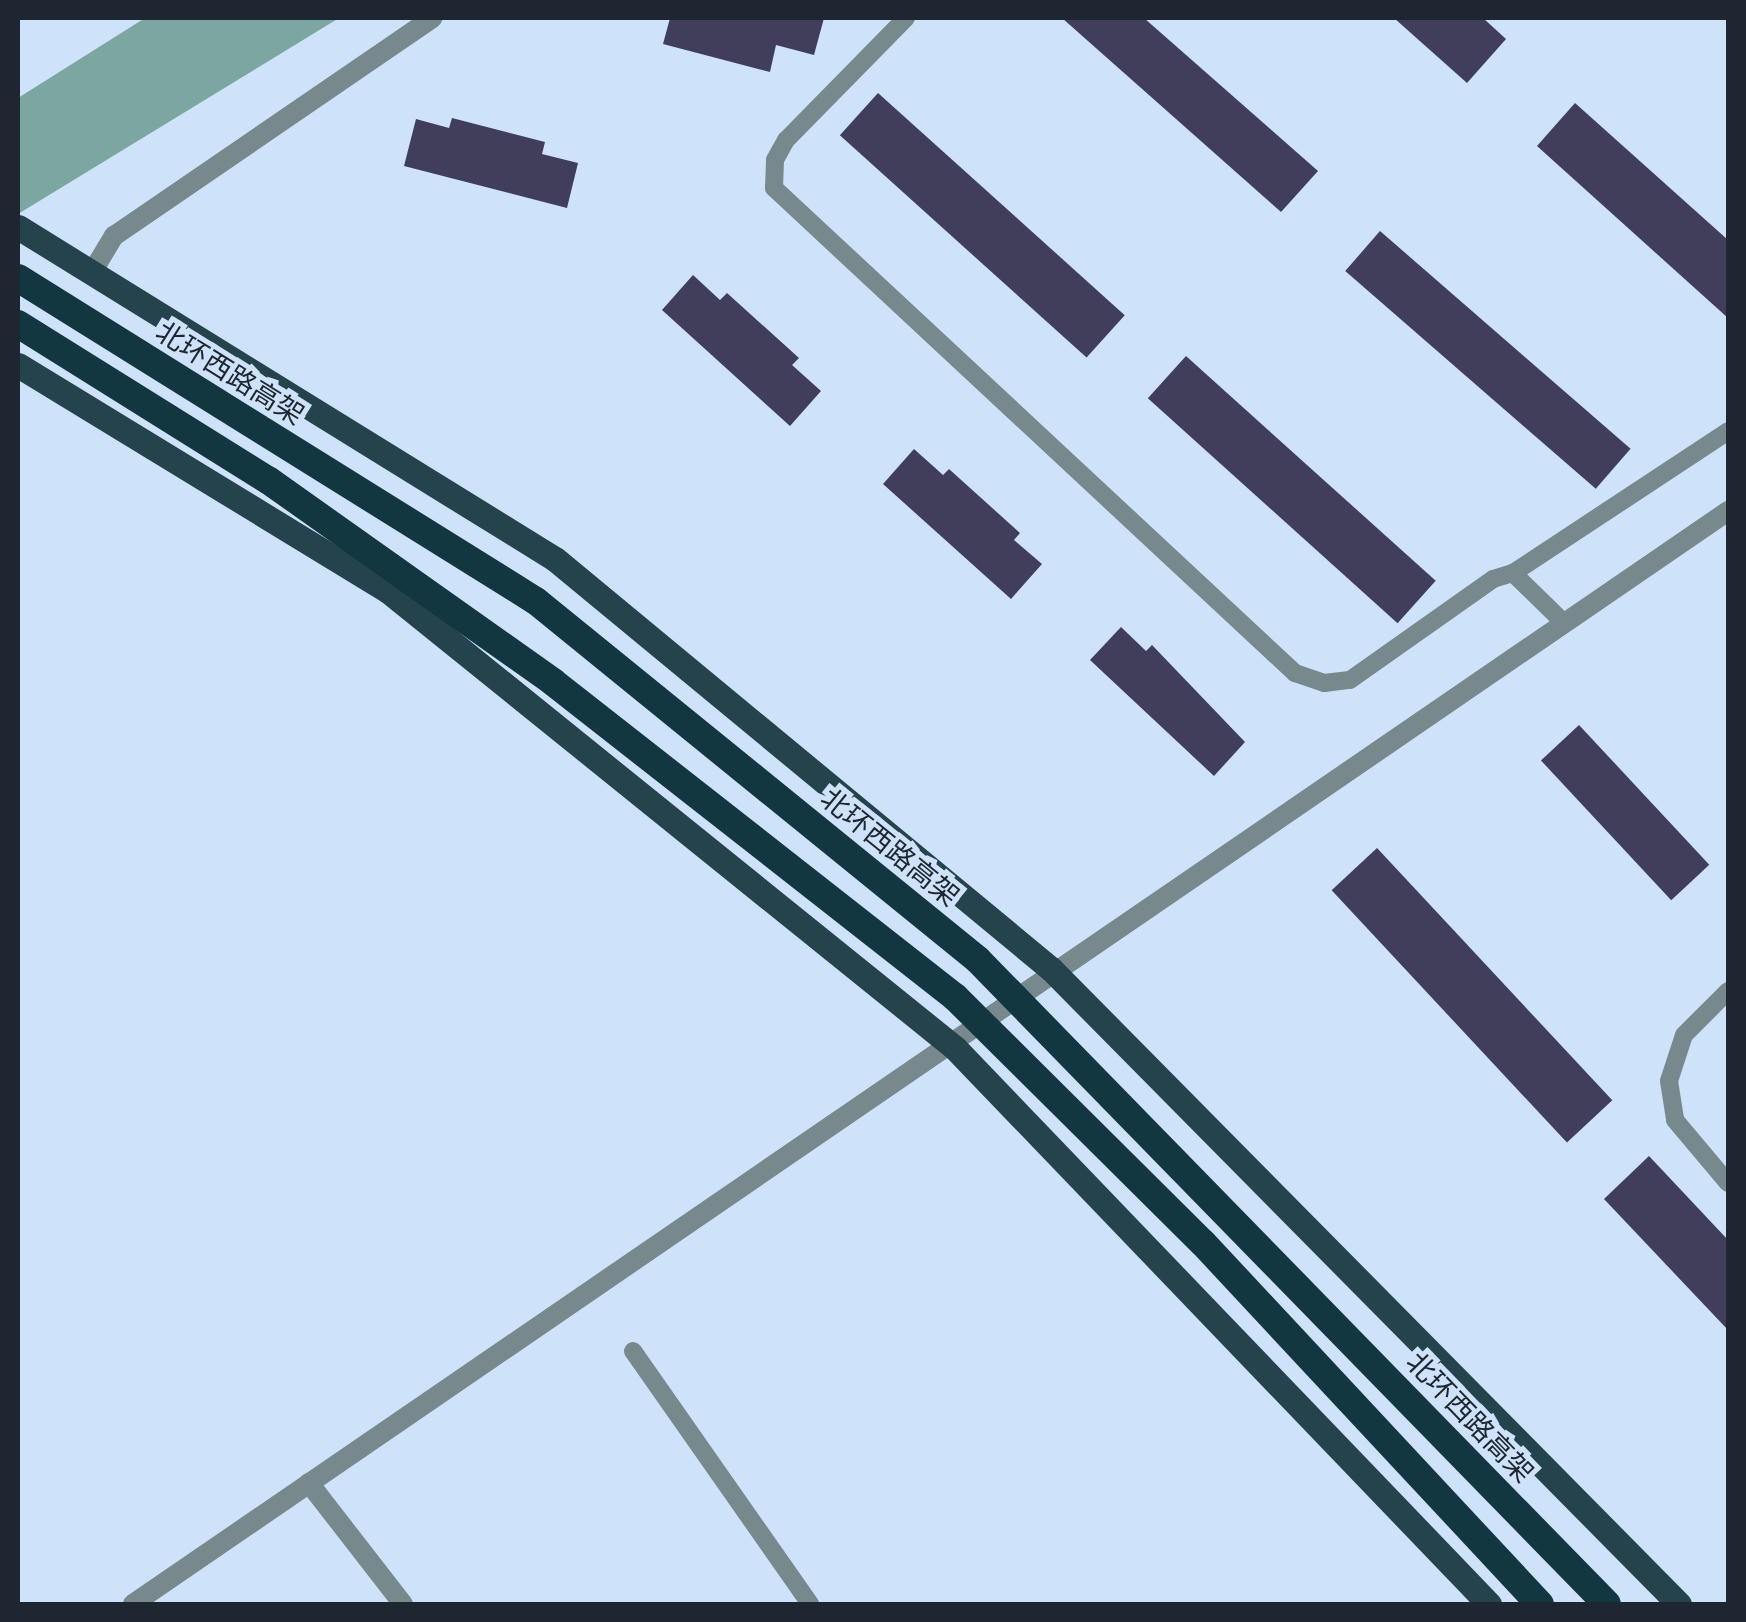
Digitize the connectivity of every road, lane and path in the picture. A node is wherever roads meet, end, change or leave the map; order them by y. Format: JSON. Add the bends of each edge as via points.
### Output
{"nodes":[{"id":1,"x":432,"y":18,"type":"edge"},
{"id":2,"x":906,"y":18,"type":"edge"},
{"id":3,"x":18,"y":227,"type":"edge"},
{"id":4,"x":94,"y":269,"type":"junction"},
{"id":5,"x":18,"y":278,"type":"edge"},
{"id":6,"x":18,"y":324,"type":"edge"},
{"id":7,"x":18,"y":366,"type":"edge"},
{"id":8,"x":1728,"y":431,"type":"edge"},
{"id":9,"x":1728,"y":511,"type":"edge"},
{"id":10,"x":1514,"y":574,"type":"junction"},
{"id":11,"x":1564,"y":623,"type":"junction"},
{"id":12,"x":1051,"y":969,"type":"junction"},
{"id":13,"x":1727,"y":995,"type":"edge"},
{"id":14,"x":946,"y":1042,"type":"junction"},
{"id":15,"x":1728,"y":1184,"type":"edge"},
{"id":16,"x":633,"y":1351,"type":"dead end"},
{"id":17,"x":309,"y":1482,"type":"junction"},
{"id":18,"x":133,"y":1604,"type":"edge"},
{"id":19,"x":403,"y":1604,"type":"edge"},
{"id":20,"x":810,"y":1604,"type":"edge"},
{"id":21,"x":1489,"y":1604,"type":"edge"},
{"id":22,"x":1540,"y":1604,"type":"edge"},
{"id":23,"x":1608,"y":1604,"type":"edge"},
{"id":24,"x":1679,"y":1604,"type":"edge"}],
"edges":[{"from":1,"to":4,"type":"street","via":[[114,236]]},
{"from":2,"to":10,"type":"lane","via":[[786,140],[775,160],[774,188],[1295,673],[1324,683],[1350,680],[1493,579]]},
{"from":3,"to":4,"type":"main road"},
{"from":4,"to":12,"type":"main road","via":[[555,559]]},
{"from":5,"to":23,"type":"highway","name":"北环西路高架","via":[[536,602],[978,960]]},
{"from":6,"to":22,"type":"highway","via":[[268,480],[553,682],[954,998],[1203,1243]]},
{"from":7,"to":14,"type":"main road","via":[[387,590]]},
{"from":8,"to":10,"type":"lane"},
{"from":9,"to":11,"type":"street"},
{"from":10,"to":11,"type":"lane"},
{"from":11,"to":12,"type":"street"},
{"from":12,"to":14,"type":"street"},
{"from":12,"to":24,"type":"main road"},
{"from":13,"to":15,"type":"lane","via":[[1684,1036],[1669,1081],[1675,1120]]},
{"from":14,"to":17,"type":"street"},
{"from":14,"to":21,"type":"main road"},
{"from":16,"to":20,"type":"lane"},
{"from":17,"to":18,"type":"street"},
{"from":17,"to":19,"type":"street"}]}
